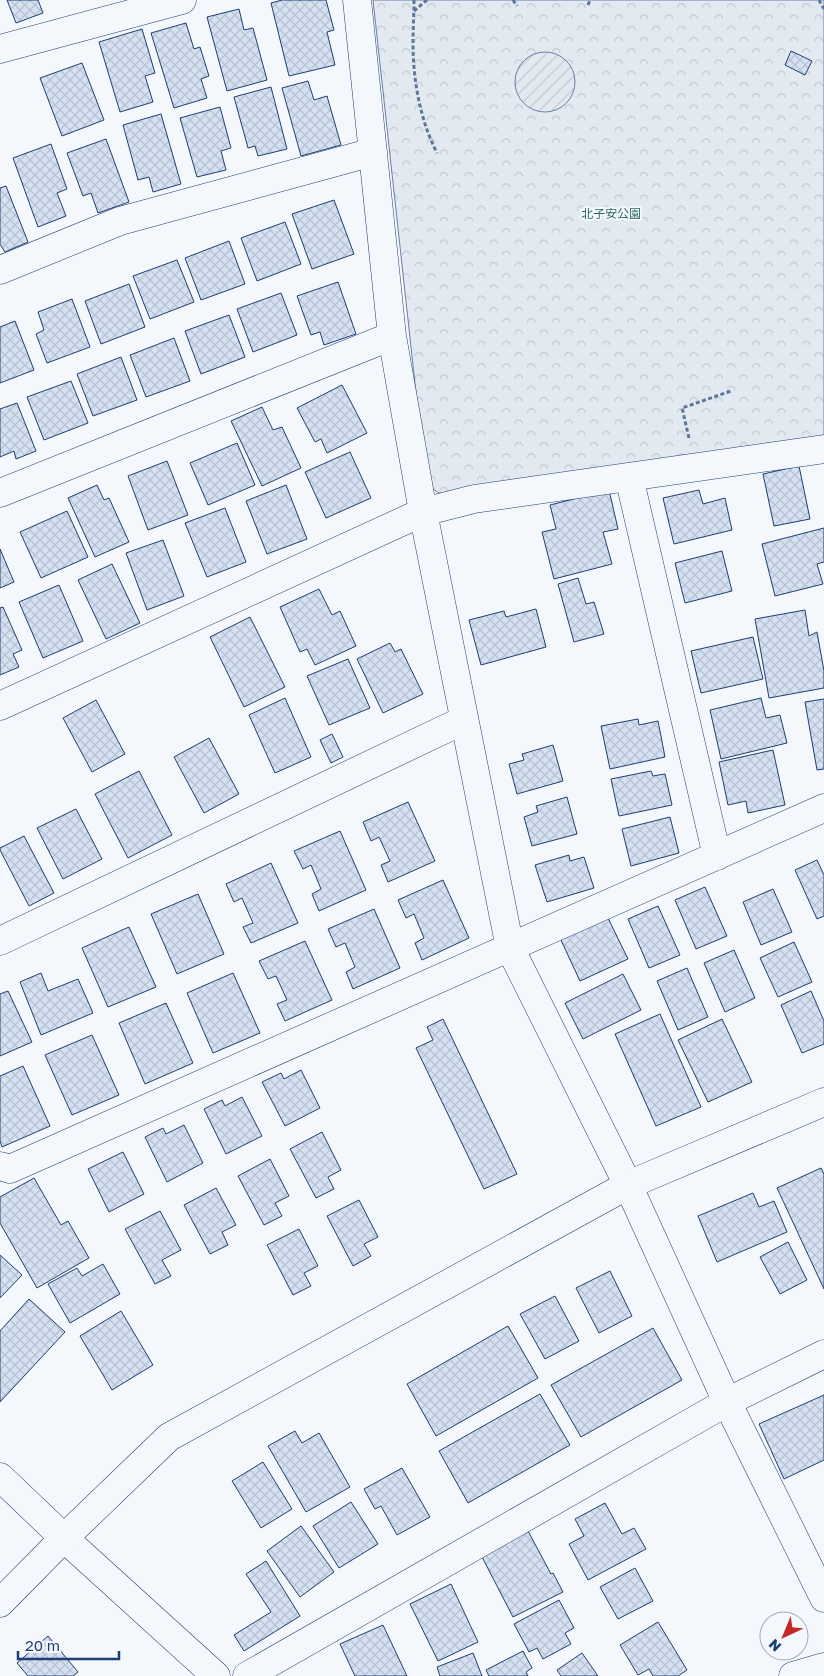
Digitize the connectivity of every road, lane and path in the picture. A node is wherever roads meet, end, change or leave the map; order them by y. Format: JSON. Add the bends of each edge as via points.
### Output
{"nodes":[{"id":1,"x":182,"y":0,"type":"edge"},
{"id":2,"x":357,"y":0,"type":"edge"},
{"id":3,"x":414,"y":0,"type":"edge"},
{"id":4,"x":428,"y":0,"type":"edge"},
{"id":5,"x":513,"y":0,"type":"edge"},
{"id":6,"x":590,"y":0,"type":"edge"},
{"id":7,"x":819,"y":0,"type":"edge"},
{"id":8,"x":588,"y":5,"type":"dead end"},
{"id":9,"x":517,"y":6,"type":"dead end"},
{"id":10,"x":824,"y":9,"type":"edge"},
{"id":11,"x":414,"y":11,"type":"junction"},
{"id":12,"x":0,"y":49,"type":"edge"},
{"id":13,"x":373,"y":152,"type":"junction"},
{"id":14,"x":437,"y":153,"type":"dead end"},
{"id":15,"x":0,"y":270,"type":"edge"},
{"id":16,"x":392,"y":336,"type":"junction"},
{"id":17,"x":731,"y":391,"type":"dead end"},
{"id":18,"x":824,"y":449,"type":"edge"},
{"id":19,"x":694,"y":468,"type":"junction"},
{"id":20,"x":629,"y":477,"type":"junction"},
{"id":21,"x":0,"y":493,"type":"edge"},
{"id":22,"x":423,"y":512,"type":"junction"},
{"id":23,"x":0,"y":706,"type":"edge"},
{"id":24,"x":464,"y":720,"type":"junction"},
{"id":25,"x":824,"y":808,"type":"edge"},
{"id":26,"x":717,"y":856,"type":"junction"},
{"id":27,"x":0,"y":940,"type":"edge"},
{"id":28,"x":510,"y":948,"type":"junction"},
{"id":29,"x":824,"y":1102,"type":"edge"},
{"id":30,"x":0,"y":1166,"type":"edge"},
{"id":31,"x":628,"y":1185,"type":"junction"},
{"id":32,"x":824,"y":1354,"type":"edge"},
{"id":33,"x":727,"y":1402,"type":"junction"},
{"id":34,"x":0,"y":1477,"type":"edge"},
{"id":35,"x":64,"y":1538,"type":"junction"},
{"id":36,"x":824,"y":1598,"type":"edge"},
{"id":37,"x":0,"y":1603,"type":"edge"},
{"id":38,"x":824,"y":1667,"type":"edge"},
{"id":39,"x":216,"y":1676,"type":"edge"},
{"id":40,"x":247,"y":1676,"type":"edge"},
{"id":41,"x":793,"y":1676,"type":"edge"}],
"edges":[{"from":1,"to":12,"type":"street"},
{"from":2,"to":13,"type":"street"},
{"from":3,"to":11,"type":"path"},
{"from":4,"to":11,"type":"path"},
{"from":5,"to":9,"type":"path"},
{"from":6,"to":8,"type":"path"},
{"from":7,"to":10,"type":"path"},
{"from":11,"to":14,"type":"path","via":[[416,80],[427,135]]},
{"from":13,"to":15,"type":"street","via":[[120,221]]},
{"from":13,"to":16,"type":"street"},
{"from":16,"to":21,"type":"street"},
{"from":16,"to":22,"type":"street"},
{"from":17,"to":19,"type":"path","via":[[682,408]]},
{"from":18,"to":19,"type":"street"},
{"from":19,"to":20,"type":"street"},
{"from":20,"to":22,"type":"street","via":[[474,499]]},
{"from":20,"to":26,"type":"street"},
{"from":22,"to":23,"type":"street"},
{"from":22,"to":24,"type":"street"},
{"from":24,"to":27,"type":"street"},
{"from":24,"to":28,"type":"street"},
{"from":25,"to":26,"type":"street"},
{"from":26,"to":28,"type":"street"},
{"from":28,"to":30,"type":"street","via":[[10,1169]]},
{"from":28,"to":31,"type":"street"},
{"from":29,"to":31,"type":"street"},
{"from":31,"to":33,"type":"street"},
{"from":31,"to":35,"type":"street","via":[[169,1437]]},
{"from":32,"to":33,"type":"street"},
{"from":33,"to":36,"type":"street"},
{"from":33,"to":40,"type":"street"},
{"from":34,"to":35,"type":"street"},
{"from":35,"to":37,"type":"street"},
{"from":35,"to":39,"type":"street"},
{"from":38,"to":41,"type":"street"}]}
